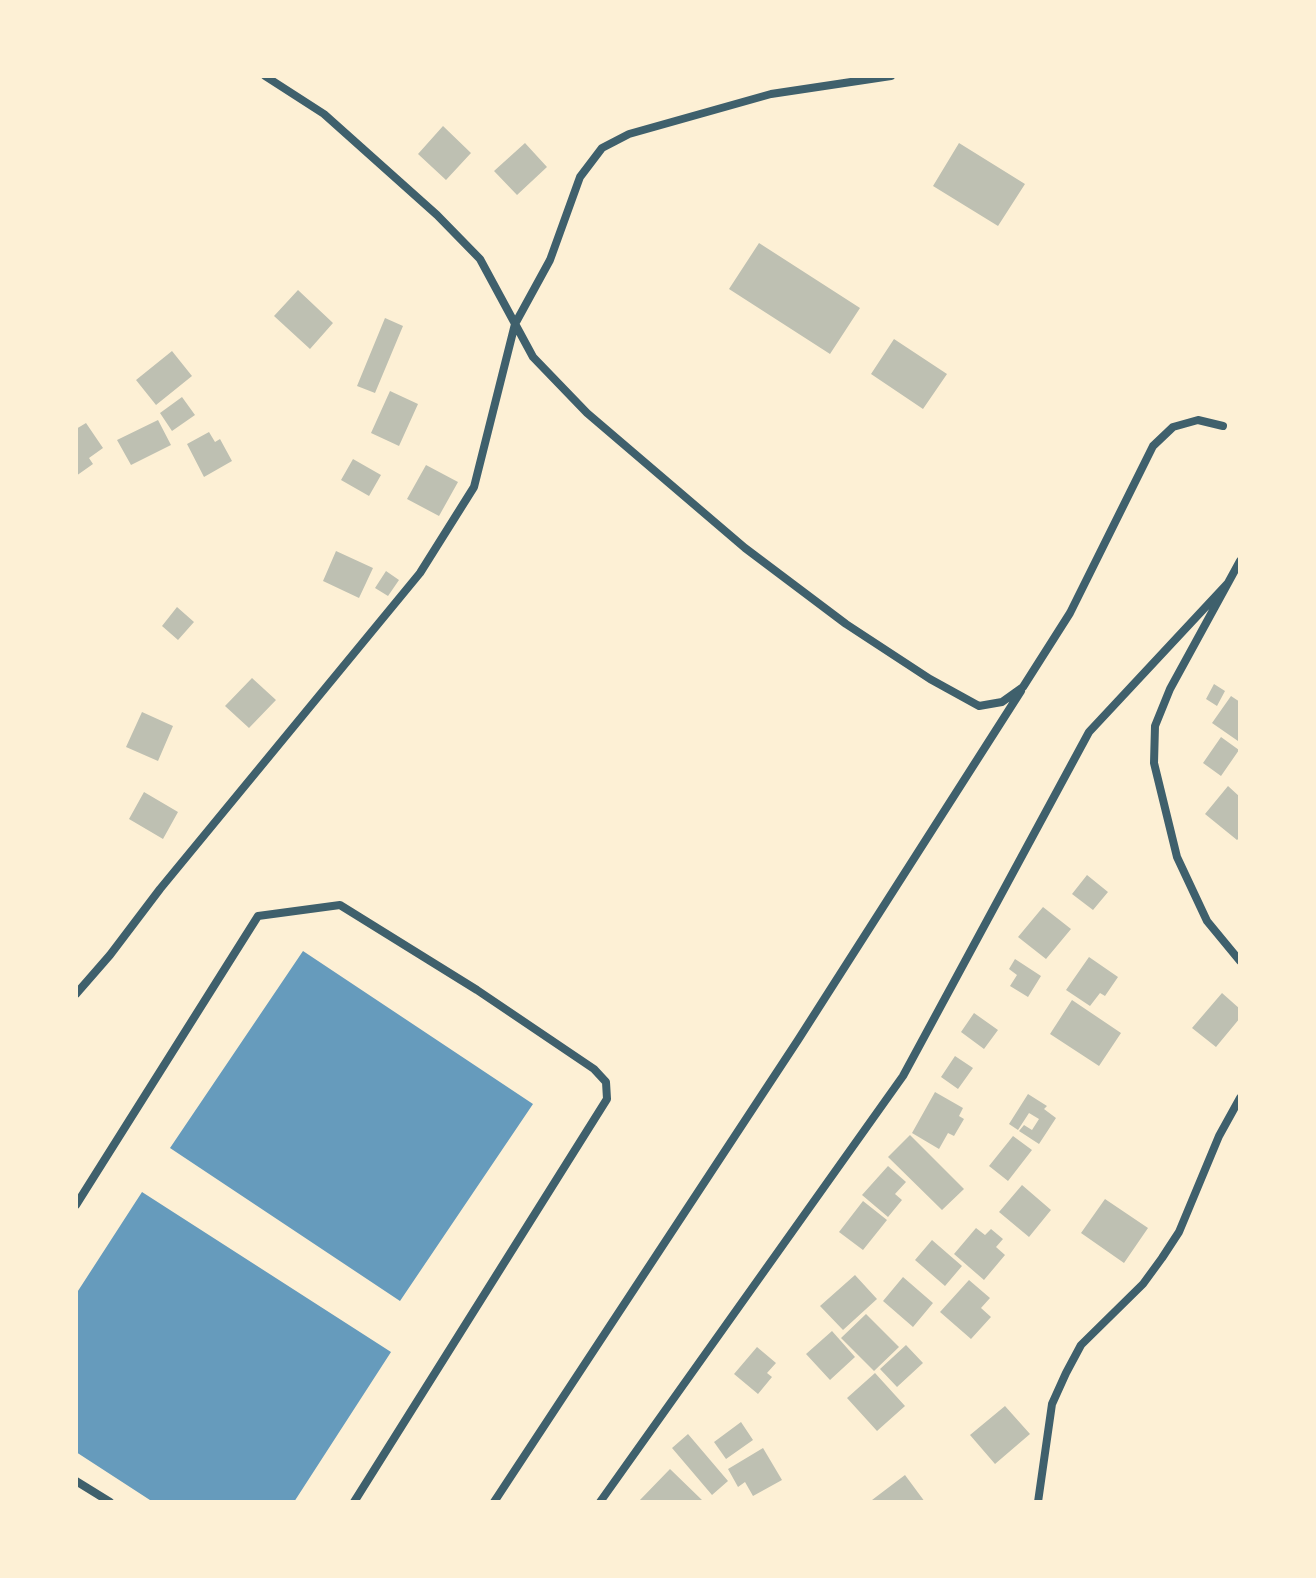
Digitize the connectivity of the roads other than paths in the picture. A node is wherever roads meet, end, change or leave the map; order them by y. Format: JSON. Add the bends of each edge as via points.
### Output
{"nodes":[{"id":1,"x":265,"y":76,"type":"edge"},
{"id":2,"x":891,"y":76,"type":"edge"},
{"id":3,"x":515,"y":324,"type":"junction"},
{"id":4,"x":1223,"y":426,"type":"dead end"},
{"id":5,"x":1240,"y":561,"type":"edge"},
{"id":6,"x":1228,"y":583,"type":"junction"},
{"id":7,"x":1023,"y":687,"type":"junction"},
{"id":8,"x":1240,"y":961,"type":"edge"},
{"id":9,"x":76,"y":994,"type":"edge"},
{"id":10,"x":1240,"y":1098,"type":"edge"},
{"id":11,"x":76,"y":1205,"type":"edge"},
{"id":12,"x":76,"y":1481,"type":"edge"},
{"id":13,"x":110,"y":1502,"type":"edge"},
{"id":14,"x":354,"y":1502,"type":"edge"},
{"id":15,"x":494,"y":1502,"type":"edge"},
{"id":16,"x":600,"y":1502,"type":"edge"},
{"id":17,"x":1038,"y":1502,"type":"edge"}],
"edges":[{"from":1,"to":3,"type":"street","via":[[324,114],[437,215],[480,259]]},
{"from":2,"to":3,"type":"street","via":[[771,94],[629,134],[602,148],[580,177],[550,260]]},
{"from":3,"to":7,"type":"street","via":[[533,357],[587,413],[745,548],[846,624],[979,706],[1002,702]]},
{"from":3,"to":9,"type":"street","via":[[474,487],[420,573]]},
{"from":4,"to":7,"type":"street","via":[[1198,420],[1173,427],[1153,446],[1070,613]]},
{"from":5,"to":6,"type":"street"},
{"from":6,"to":8,"type":"street","via":[[1170,689],[1155,726],[1154,763],[1177,857],[1207,921]]},
{"from":6,"to":16,"type":"street","via":[[1089,732],[903,1076]]},
{"from":7,"to":15,"type":"street"},
{"from":10,"to":17,"type":"street","via":[[1179,1232],[1143,1284],[1081,1345],[1066,1373],[1052,1404]]},
{"from":11,"to":14,"type":"street","via":[[258,916],[340,905],[594,1069],[606,1082],[607,1099]]},
{"from":12,"to":13,"type":"street"}]}
